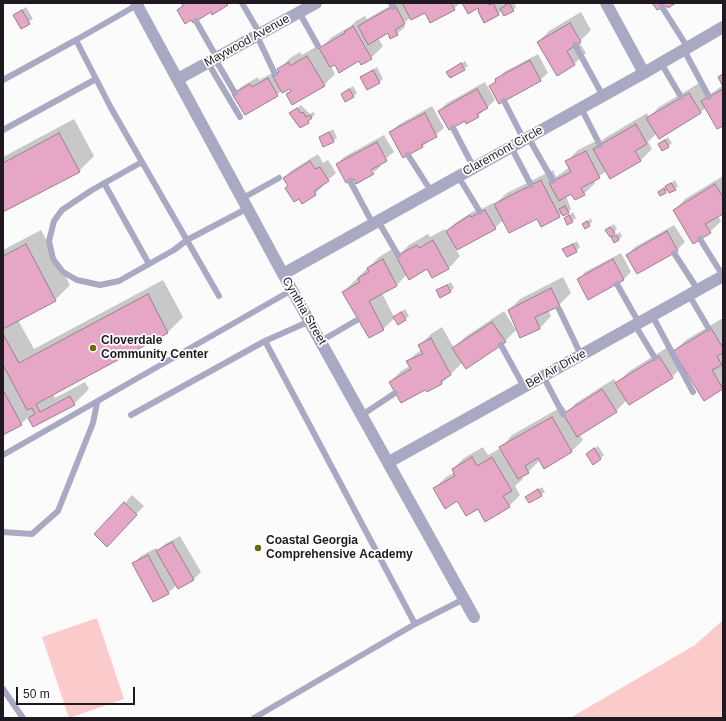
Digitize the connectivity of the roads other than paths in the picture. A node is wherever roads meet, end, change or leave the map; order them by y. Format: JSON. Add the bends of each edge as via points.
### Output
{"nodes":[{"id":1,"x":242,"y":3,"type":"edge"},
{"id":2,"x":316,"y":3,"type":"edge"},
{"id":3,"x":606,"y":3,"type":"edge"},
{"id":4,"x":137,"y":4,"type":"edge"},
{"id":5,"x":302,"y":8,"type":"edge"},
{"id":6,"x":662,"y":8,"type":"dead end"},
{"id":7,"x":196,"y":21,"type":"dead end"},
{"id":8,"x":723,"y":27,"type":"edge"},
{"id":9,"x":258,"y":35,"type":"junction"},
{"id":10,"x":76,"y":40,"type":"junction"},
{"id":11,"x":575,"y":45,"type":"dead end"},
{"id":12,"x":318,"y":46,"type":"dead end"},
{"id":13,"x":686,"y":49,"type":"junction"},
{"id":14,"x":213,"y":60,"type":"junction"},
{"id":15,"x":661,"y":63,"type":"junction"},
{"id":16,"x":644,"y":73,"type":"junction"},
{"id":17,"x":275,"y":74,"type":"dead end"},
{"id":18,"x":96,"y":79,"type":"junction"},
{"id":19,"x":178,"y":79,"type":"junction"},
{"id":20,"x":3,"y":80,"type":"edge"},
{"id":21,"x":235,"y":93,"type":"dead end"},
{"id":22,"x":603,"y":96,"type":"junction"},
{"id":23,"x":682,"y":97,"type":"dead end"},
{"id":24,"x":709,"y":97,"type":"dead end"},
{"id":25,"x":504,"y":101,"type":"dead end"},
{"id":26,"x":581,"y":108,"type":"junction"},
{"id":27,"x":240,"y":118,"type":"dead end"},
{"id":28,"x":453,"y":128,"type":"dead end"},
{"id":29,"x":3,"y":130,"type":"edge"},
{"id":30,"x":526,"y":138,"type":"junction"},
{"id":31,"x":600,"y":145,"type":"dead end"},
{"id":32,"x":511,"y":147,"type":"junction"},
{"id":33,"x":408,"y":155,"type":"dead end"},
{"id":34,"x":142,"y":162,"type":"junction"},
{"id":35,"x":474,"y":168,"type":"junction"},
{"id":36,"x":458,"y":176,"type":"junction"},
{"id":37,"x":279,"y":178,"type":"dead end"},
{"id":38,"x":350,"y":181,"type":"dead end"},
{"id":39,"x":553,"y":181,"type":"dead end"},
{"id":40,"x":104,"y":183,"type":"junction"},
{"id":41,"x":531,"y":185,"type":"dead end"},
{"id":42,"x":431,"y":191,"type":"junction"},
{"id":43,"x":245,"y":203,"type":"junction"},
{"id":44,"x":480,"y":212,"type":"dead end"},
{"id":45,"x":375,"y":222,"type":"junction"},
{"id":46,"x":700,"y":239,"type":"dead end"},
{"id":47,"x":187,"y":240,"type":"junction"},
{"id":48,"x":674,"y":253,"type":"dead end"},
{"id":49,"x":398,"y":255,"type":"dead end"},
{"id":50,"x":149,"y":264,"type":"junction"},
{"id":51,"x":283,"y":274,"type":"junction"},
{"id":52,"x":723,"y":276,"type":"edge"},
{"id":53,"x":617,"y":284,"type":"dead end"},
{"id":54,"x":292,"y":290,"type":"junction"},
{"id":55,"x":693,"y":293,"type":"junction"},
{"id":56,"x":219,"y":296,"type":"dead end"},
{"id":57,"x":559,"y":309,"type":"dead end"},
{"id":58,"x":652,"y":315,"type":"junction"},
{"id":59,"x":357,"y":320,"type":"dead end"},
{"id":60,"x":310,"y":321,"type":"junction"},
{"id":61,"x":637,"y":324,"type":"junction"},
{"id":62,"x":709,"y":329,"type":"dead end"},
{"id":63,"x":265,"y":340,"type":"junction"},
{"id":64,"x":321,"y":341,"type":"junction"},
{"id":65,"x":501,"y":346,"type":"dead end"},
{"id":66,"x":581,"y":355,"type":"junction"},
{"id":67,"x":655,"y":358,"type":"dead end"},
{"id":68,"x":543,"y":376,"type":"junction"},
{"id":69,"x":524,"y":387,"type":"junction"},
{"id":70,"x":693,"y":392,"type":"dead end"},
{"id":71,"x":395,"y":393,"type":"dead end"},
{"id":72,"x":97,"y":403,"type":"junction"},
{"id":73,"x":563,"y":414,"type":"dead end"},
{"id":74,"x":131,"y":415,"type":"dead end"},
{"id":75,"x":362,"y":415,"type":"junction"},
{"id":76,"x":3,"y":455,"type":"edge"},
{"id":77,"x":389,"y":462,"type":"junction"},
{"id":78,"x":3,"y":532,"type":"edge"},
{"id":79,"x":464,"y":599,"type":"junction"},
{"id":80,"x":474,"y":617,"type":"dead end"},
{"id":81,"x":415,"y":624,"type":"junction"},
{"id":82,"x":3,"y":689,"type":"edge"},
{"id":83,"x":23,"y":718,"type":"edge"},
{"id":84,"x":254,"y":718,"type":"edge"}],
"edges":[{"from":1,"to":9,"type":"lane"},
{"from":2,"to":5,"type":"street","name":"Maywood Avenue"},
{"from":3,"to":16,"type":"street"},
{"from":4,"to":10,"type":"lane"},
{"from":4,"to":19,"type":"street","name":"Cynthia Street"},
{"from":5,"to":9,"type":"street","name":"Maywood Avenue"},
{"from":5,"to":12,"type":"lane"},
{"from":6,"to":13,"type":"lane"},
{"from":7,"to":14,"type":"lane"},
{"from":8,"to":13,"type":"street","name":"Claremont Circle"},
{"from":9,"to":14,"type":"street","name":"Maywood Avenue"},
{"from":9,"to":17,"type":"lane"},
{"from":10,"to":18,"type":"lane"},
{"from":10,"to":20,"type":"lane"},
{"from":11,"to":22,"type":"lane"},
{"from":13,"to":15,"type":"street","name":"Claremont Circle"},
{"from":13,"to":24,"type":"lane"},
{"from":14,"to":19,"type":"street","name":"Maywood Avenue"},
{"from":14,"to":21,"type":"lane"},
{"from":14,"to":27,"type":"lane"},
{"from":15,"to":16,"type":"street","name":"Claremont Circle"},
{"from":15,"to":23,"type":"lane"},
{"from":16,"to":22,"type":"street","name":"Claremont Circle"},
{"from":18,"to":29,"type":"lane"},
{"from":18,"to":34,"type":"lane"},
{"from":19,"to":43,"type":"street","name":"Cynthia Street"},
{"from":22,"to":26,"type":"street","name":"Claremont Circle"},
{"from":25,"to":30,"type":"lane"},
{"from":26,"to":30,"type":"street","name":"Claremont Circle"},
{"from":26,"to":31,"type":"lane"},
{"from":28,"to":35,"type":"lane"},
{"from":30,"to":32,"type":"street","name":"Claremont Circle"},
{"from":30,"to":39,"type":"lane"},
{"from":32,"to":35,"type":"street","name":"Claremont Circle"},
{"from":32,"to":41,"type":"lane"},
{"from":33,"to":42,"type":"lane"},
{"from":34,"to":40,"type":"lane"},
{"from":34,"to":47,"type":"lane"},
{"from":35,"to":36,"type":"street","name":"Claremont Circle"},
{"from":36,"to":42,"type":"street","name":"Claremont Circle"},
{"from":36,"to":44,"type":"lane"},
{"from":37,"to":43,"type":"lane"},
{"from":38,"to":45,"type":"lane"},
{"from":40,"to":50,"type":"lane"},
{"from":40,"to":50,"type":"lane","via":[[62,210],[54,221],[49,241],[53,259],[63,272],[77,280],[100,285],[119,282]]},
{"from":42,"to":45,"type":"street","name":"Claremont Circle"},
{"from":43,"to":47,"type":"lane"},
{"from":43,"to":51,"type":"street","name":"Cynthia Street"},
{"from":45,"to":49,"type":"lane"},
{"from":45,"to":51,"type":"street","name":"Claremont Circle"},
{"from":46,"to":52,"type":"lane"},
{"from":47,"to":50,"type":"lane"},
{"from":47,"to":56,"type":"lane"},
{"from":48,"to":55,"type":"lane"},
{"from":51,"to":54,"type":"street","name":"Cynthia Street"},
{"from":52,"to":55,"type":"street","name":"Bel Air Drive"},
{"from":53,"to":61,"type":"lane"},
{"from":54,"to":60,"type":"street","name":"Cynthia Street"},
{"from":54,"to":72,"type":"lane"},
{"from":55,"to":58,"type":"street","name":"Bel Air Drive"},
{"from":55,"to":62,"type":"lane"},
{"from":57,"to":66,"type":"lane"},
{"from":58,"to":61,"type":"street","name":"Bel Air Drive"},
{"from":58,"to":70,"type":"lane"},
{"from":59,"to":64,"type":"lane"},
{"from":60,"to":63,"type":"lane"},
{"from":60,"to":64,"type":"street","name":"Cynthia Street"},
{"from":61,"to":66,"type":"street","name":"Bel Air Drive"},
{"from":61,"to":67,"type":"lane"},
{"from":63,"to":74,"type":"lane"},
{"from":63,"to":81,"type":"lane"},
{"from":64,"to":75,"type":"street","name":"Cynthia Street"},
{"from":65,"to":69,"type":"lane"},
{"from":66,"to":68,"type":"street","name":"Bel Air Drive"},
{"from":68,"to":69,"type":"street","name":"Bel Air Drive"},
{"from":68,"to":73,"type":"lane"},
{"from":69,"to":77,"type":"street","name":"Bel Air Drive"},
{"from":71,"to":75,"type":"lane"},
{"from":72,"to":76,"type":"lane"},
{"from":72,"to":78,"type":"lane","via":[[94,423],[58,511],[32,534]]},
{"from":75,"to":77,"type":"street","name":"Cynthia Street"},
{"from":77,"to":79,"type":"street","name":"Cynthia Street"},
{"from":79,"to":80,"type":"street","name":"Cynthia Street"},
{"from":79,"to":81,"type":"lane"},
{"from":81,"to":84,"type":"lane"},
{"from":82,"to":83,"type":"lane"}]}
